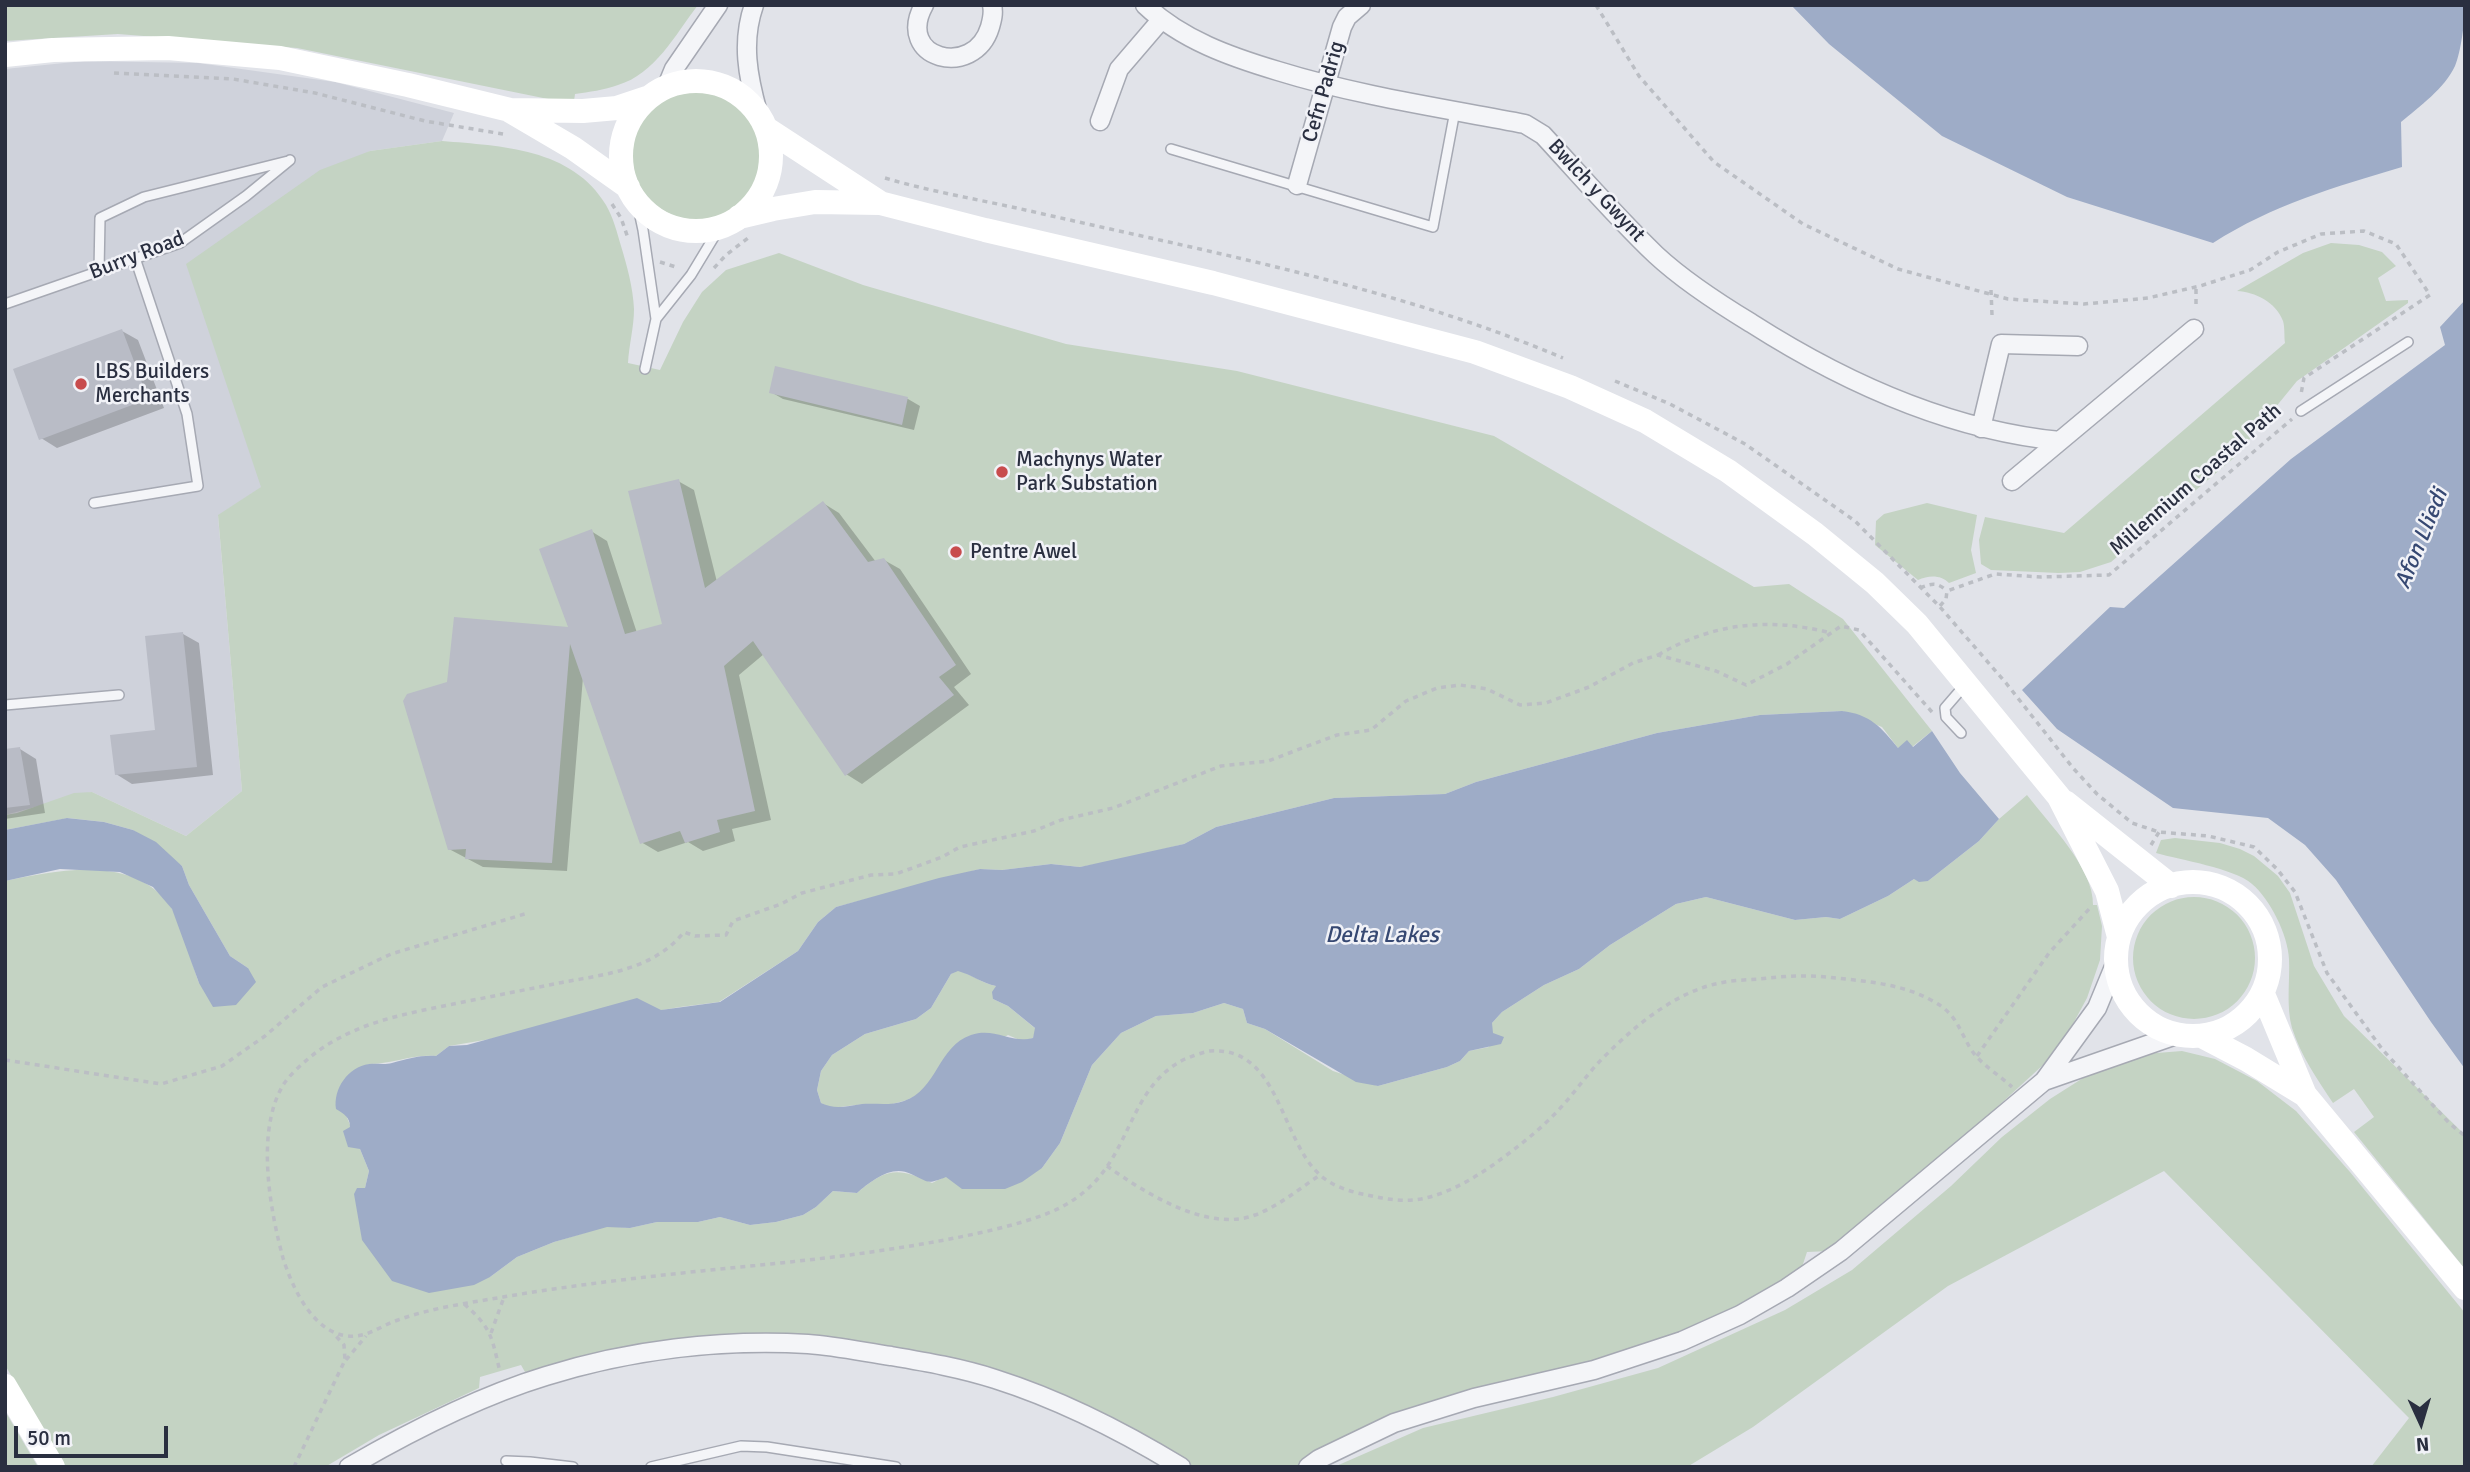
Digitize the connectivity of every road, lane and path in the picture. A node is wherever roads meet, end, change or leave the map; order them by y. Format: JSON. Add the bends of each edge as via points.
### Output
{"nodes":[{"id":1,"x":718,"y":5,"type":"edge"},
{"id":2,"x":754,"y":5,"type":"edge"},
{"id":3,"x":924,"y":5,"type":"edge"},
{"id":4,"x":992,"y":5,"type":"edge"},
{"id":5,"x":1145,"y":5,"type":"edge"},
{"id":6,"x":1361,"y":5,"type":"edge"},
{"id":7,"x":1596,"y":5,"type":"edge"},
{"id":8,"x":1161,"y":20,"type":"junction"},
{"id":9,"x":5,"y":55,"type":"edge"},
{"id":10,"x":102,"y":73,"type":"dead end"},
{"id":11,"x":1326,"y":86,"type":"junction"},
{"id":12,"x":657,"y":92,"type":"junction"},
{"id":13,"x":510,"y":110,"type":"junction"},
{"id":14,"x":1455,"y":111,"type":"junction"},
{"id":15,"x":762,"y":121,"type":"junction"},
{"id":16,"x":1100,"y":121,"type":"dead end"},
{"id":17,"x":512,"y":135,"type":"dead end"},
{"id":18,"x":1171,"y":149,"type":"dead end"},
{"id":19,"x":1297,"y":185,"type":"junction"},
{"id":20,"x":624,"y":196,"type":"junction"},
{"id":21,"x":880,"y":203,"type":"junction"},
{"id":22,"x":737,"y":227,"type":"junction"},
{"id":23,"x":629,"y":241,"type":"dead end"},
{"id":24,"x":135,"y":258,"type":"junction"},
{"id":25,"x":649,"y":263,"type":"junction"},
{"id":26,"x":99,"y":271,"type":"junction"},
{"id":27,"x":691,"y":275,"type":"junction"},
{"id":28,"x":2196,"y":287,"type":"junction"},
{"id":29,"x":1990,"y":292,"type":"junction"},
{"id":30,"x":5,"y":304,"type":"edge"},
{"id":31,"x":2196,"y":304,"type":"dead end"},
{"id":32,"x":1992,"y":315,"type":"dead end"},
{"id":33,"x":656,"y":319,"type":"junction"},
{"id":34,"x":2194,"y":329,"type":"dead end"},
{"id":35,"x":2409,"y":342,"type":"dead end"},
{"id":36,"x":2078,"y":346,"type":"dead end"},
{"id":37,"x":645,"y":369,"type":"dead end"},
{"id":38,"x":2301,"y":411,"type":"junction"},
{"id":39,"x":1981,"y":428,"type":"junction"},
{"id":40,"x":2060,"y":441,"type":"junction"},
{"id":41,"x":2012,"y":481,"type":"dead end"},
{"id":42,"x":94,"y":503,"type":"dead end"},
{"id":43,"x":1920,"y":588,"type":"dead end"},
{"id":44,"x":1947,"y":591,"type":"junction"},
{"id":45,"x":1831,"y":634,"type":"junction"},
{"id":46,"x":1658,"y":655,"type":"junction"},
{"id":47,"x":1974,"y":692,"type":"junction"},
{"id":48,"x":119,"y":695,"type":"dead end"},
{"id":49,"x":5,"y":705,"type":"edge"},
{"id":50,"x":1945,"y":708,"type":"junction"},
{"id":51,"x":1961,"y":733,"type":"dead end"},
{"id":52,"x":2059,"y":797,"type":"junction"},
{"id":53,"x":2171,"y":886,"type":"junction"},
{"id":54,"x":528,"y":913,"type":"dead end"},
{"id":55,"x":2119,"y":937,"type":"junction"},
{"id":56,"x":2049,"y":953,"type":"dead end"},
{"id":57,"x":2116,"y":962,"type":"junction"},
{"id":58,"x":2263,"y":994,"type":"junction"},
{"id":59,"x":2176,"y":1035,"type":"junction"},
{"id":60,"x":2202,"y":1036,"type":"junction"},
{"id":61,"x":1978,"y":1056,"type":"junction"},
{"id":62,"x":5,"y":1060,"type":"edge"},
{"id":63,"x":2044,"y":1081,"type":"junction"},
{"id":64,"x":2305,"y":1095,"type":"junction"},
{"id":65,"x":2021,"y":1100,"type":"junction"},
{"id":66,"x":2465,"y":1136,"type":"edge"},
{"id":67,"x":1107,"y":1166,"type":"junction"},
{"id":68,"x":1320,"y":1175,"type":"junction"},
{"id":69,"x":2465,"y":1288,"type":"edge"},
{"id":70,"x":504,"y":1297,"type":"junction"},
{"id":71,"x":463,"y":1304,"type":"junction"},
{"id":72,"x":334,"y":1333,"type":"junction"},
{"id":73,"x":491,"y":1333,"type":"junction"},
{"id":74,"x":368,"y":1335,"type":"junction"},
{"id":75,"x":345,"y":1360,"type":"junction"},
{"id":76,"x":5,"y":1386,"type":"edge"},
{"id":77,"x":507,"y":1391,"type":"junction"},
{"id":78,"x":506,"y":1461,"type":"dead end"},
{"id":79,"x":530,"y":1464,"type":"edge"},
{"id":80,"x":53,"y":1467,"type":"edge"},
{"id":81,"x":294,"y":1467,"type":"edge"},
{"id":82,"x":349,"y":1467,"type":"edge"},
{"id":83,"x":573,"y":1467,"type":"edge"},
{"id":84,"x":651,"y":1467,"type":"edge"},
{"id":85,"x":897,"y":1467,"type":"edge"},
{"id":86,"x":1181,"y":1467,"type":"edge"},
{"id":87,"x":1308,"y":1467,"type":"edge"}],
"edges":[{"from":1,"to":12,"type":"street"},
{"from":2,"to":15,"type":"street","via":[[746,43],[749,79]]},
{"from":3,"to":4,"type":"street","via":[[919,37],[931,54],[947,58],[962,57],[979,46],[987,36]]},
{"from":5,"to":8,"type":"street","name":"Bwlch y Gwynt"},
{"from":6,"to":11,"type":"street","name":"Cefn Padrig","via":[[1342,27]]},
{"from":7,"to":29,"type":"path","name":"Millennium Coastal Path","via":[[1639,76],[1714,162],[1802,224],[1898,269]]},
{"from":8,"to":11,"type":"street","name":"Bwlch y Gwynt","via":[[1208,46]]},
{"from":8,"to":16,"type":"street","via":[[1119,69]]},
{"from":9,"to":13,"type":"main road","via":[[168,48],[280,58]]},
{"from":10,"to":17,"type":"path","via":[[233,79]]},
{"from":11,"to":14,"type":"street","name":"Bwlch y Gwynt"},
{"from":11,"to":19,"type":"street","name":"Cefn Padrig"},
{"from":12,"to":13,"type":"main road","via":[[617,108]]},
{"from":12,"to":15,"type":"main road","via":[[690,81],[713,82],[746,99]]},
{"from":12,"to":20,"type":"main road","via":[[632,116],[623,137]]},
{"from":13,"to":20,"type":"main road","via":[[573,148]]},
{"from":14,"to":19,"type":"lane","via":[[1433,227]]},
{"from":14,"to":39,"type":"street","name":"Bwlch y Gwynt","via":[[1525,124],[1543,135],[1657,256],[1720,304],[1787,346],[1856,383]]},
{"from":15,"to":21,"type":"main road"},
{"from":15,"to":22,"type":"main road","via":[[771,148],[771,166],[765,186]]},
{"from":18,"to":19,"type":"lane"},
{"from":20,"to":22,"type":"main road","via":[[679,229]]},
{"from":20,"to":23,"type":"path","via":[[621,218]]},
{"from":20,"to":25,"type":"lane"},
{"from":21,"to":22,"type":"main road","via":[[815,202],[773,209]]},
{"from":21,"to":47,"type":"main road","via":[[1349,317],[1475,352],[1570,387],[1645,421],[1728,471],[1815,534],[1917,624]]},
{"from":22,"to":27,"type":"lane"},
{"from":22,"to":27,"type":"path","via":[[726,255],[702,280]]},
{"from":24,"to":26,"type":"lane","name":"Burry Road"},
{"from":24,"to":26,"type":"lane","name":"Burry Road","via":[[180,243],[290,160],[144,197],[100,218]]},
{"from":24,"to":42,"type":"lane","via":[[187,414],[198,486]]},
{"from":25,"to":27,"type":"path","via":[[661,262]]},
{"from":25,"to":33,"type":"lane"},
{"from":26,"to":30,"type":"lane","name":"Burry Road"},
{"from":27,"to":33,"type":"lane"},
{"from":28,"to":29,"type":"path","name":"Millennium Coastal Path","via":[[2148,298],[2084,304],[2008,299]]},
{"from":28,"to":31,"type":"path"},
{"from":28,"to":38,"type":"path","name":"Millennium Coastal Path","via":[[2250,270],[2321,234],[2364,231],[2396,244],[2430,295],[2304,378]]},
{"from":29,"to":32,"type":"path"},
{"from":33,"to":37,"type":"lane"},
{"from":34,"to":40,"type":"street"},
{"from":35,"to":38,"type":"lane"},
{"from":36,"to":39,"type":"street","via":[[2001,344]]},
{"from":38,"to":44,"type":"path","name":"Millennium Coastal Path","via":[[2109,575],[1995,574]]},
{"from":39,"to":40,"type":"street","name":"Bwlch y Gwynt"},
{"from":40,"to":41,"type":"street"},
{"from":43,"to":44,"type":"path","via":[[1933,583]]},
{"from":44,"to":66,"type":"path","via":[[1940,607],[2097,794],[2132,823],[2159,832],[2208,836],[2254,847],[2277,869],[2295,892],[2326,973],[2382,1049]]},
{"from":45,"to":46,"type":"path","via":[[1772,624],[1720,628]]},
{"from":45,"to":46,"type":"path","via":[[1746,685],[1716,671]]},
{"from":45,"to":50,"type":"path","via":[[1841,626],[1859,630],[1930,713]]},
{"from":46,"to":72,"type":"path","via":[[1545,703],[1520,705],[1487,689],[1461,685],[1437,688],[1406,701],[1371,730],[1337,735],[1268,761],[1221,766],[1113,808],[960,847],[896,874],[870,875],[802,894],[733,921],[726,935],[684,932],[671,948],[644,964],[374,1021],[331,1041],[282,1086],[267,1149],[272,1217],[290,1279],[317,1322]]},
{"from":47,"to":50,"type":"lane"},
{"from":47,"to":52,"type":"main road"},
{"from":48,"to":49,"type":"lane"},
{"from":50,"to":51,"type":"lane","via":[[1946,717]]},
{"from":52,"to":53,"type":"main road"},
{"from":52,"to":55,"type":"main road","via":[[2107,891]]},
{"from":53,"to":55,"type":"main road","via":[[2149,896],[2131,914]]},
{"from":53,"to":58,"type":"main road","via":[[2209,885],[2244,901],[2260,920],[2269,944],[2270,970]]},
{"from":54,"to":62,"type":"path","via":[[391,954],[322,987],[222,1066],[162,1084]]},
{"from":55,"to":57,"type":"main road"},
{"from":56,"to":61,"type":"path"},
{"from":57,"to":59,"type":"main road","via":[[2121,987],[2134,1009],[2153,1025]]},
{"from":57,"to":63,"type":"street","via":[[2097,1009]]},
{"from":58,"to":60,"type":"main road","via":[[2247,1015],[2227,1029]]},
{"from":58,"to":64,"type":"main road"},
{"from":59,"to":60,"type":"main road"},
{"from":59,"to":63,"type":"street"},
{"from":60,"to":64,"type":"main road"},
{"from":61,"to":65,"type":"path"},
{"from":61,"to":68,"type":"path","via":[[1953,1016],[1933,1001],[1902,988],[1785,975],[1715,983],[1671,1003],[1634,1029],[1536,1130],[1452,1190],[1399,1200],[1363,1195]]},
{"from":63,"to":65,"type":"street"},
{"from":64,"to":69,"type":"main road"},
{"from":65,"to":87,"type":"street","via":[[1841,1251],[1740,1315],[1682,1341],[1594,1370],[1474,1398],[1394,1423]]},
{"from":67,"to":68,"type":"path","via":[[1150,1194],[1199,1216],[1226,1219],[1253,1216],[1276,1206]]},
{"from":67,"to":68,"type":"path","via":[[1146,1093],[1162,1073],[1208,1050],[1250,1060]]},
{"from":67,"to":70,"type":"path","via":[[1077,1199],[992,1230],[835,1258]]},
{"from":70,"to":71,"type":"path"},
{"from":70,"to":73,"type":"path"},
{"from":71,"to":73,"type":"path"},
{"from":71,"to":74,"type":"path","via":[[396,1320]]},
{"from":72,"to":74,"type":"path"},
{"from":72,"to":75,"type":"path","via":[[344,1345]]},
{"from":73,"to":77,"type":"path"},
{"from":74,"to":75,"type":"path"},
{"from":75,"to":81,"type":"path"},
{"from":76,"to":80,"type":"main road"},
{"from":77,"to":82,"type":"street","via":[[462,1408]]},
{"from":77,"to":86,"type":"street","via":[[605,1361],[689,1346],[837,1347],[994,1378],[1096,1419]]},
{"from":78,"to":79,"type":"lane"},
{"from":79,"to":83,"type":"lane"},
{"from":84,"to":85,"type":"lane","via":[[741,1446]]}]}
